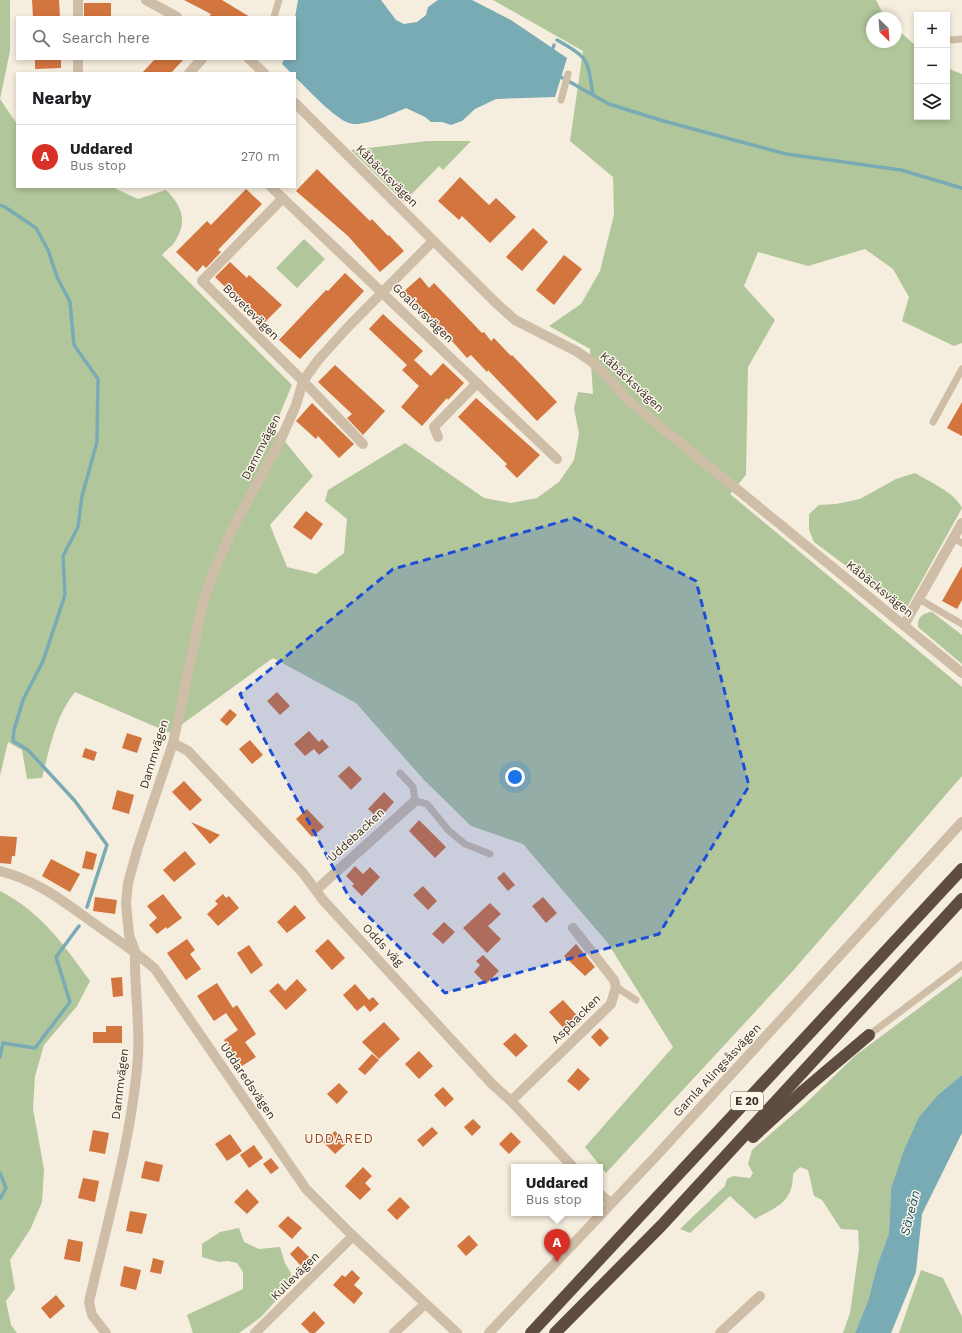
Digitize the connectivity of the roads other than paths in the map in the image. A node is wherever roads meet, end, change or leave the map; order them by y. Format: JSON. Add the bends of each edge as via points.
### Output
{"nodes":[{"id":1,"x":78,"y":0,"type":"edge"},
{"id":2,"x":146,"y":0,"type":"edge"},
{"id":3,"x":279,"y":0,"type":"edge"},
{"id":4,"x":78,"y":16,"type":"edge"},
{"id":5,"x":175,"y":16,"type":"edge"},
{"id":6,"x":274,"y":16,"type":"edge"},
{"id":7,"x":962,"y":39,"type":"edge"},
{"id":8,"x":951,"y":40,"type":"dead end"},
{"id":9,"x":78,"y":60,"type":"edge"},
{"id":10,"x":201,"y":60,"type":"edge"},
{"id":11,"x":255,"y":61,"type":"edge"},
{"id":12,"x":78,"y":72,"type":"edge"},
{"id":13,"x":190,"y":72,"type":"edge"},
{"id":14,"x":263,"y":72,"type":"edge"},
{"id":15,"x":568,"y":74,"type":"dead end"},
{"id":16,"x":561,"y":100,"type":"dead end"},
{"id":17,"x":296,"y":104,"type":"edge"},
{"id":18,"x":272,"y":188,"type":"edge"},
{"id":19,"x":283,"y":198,"type":"junction"},
{"id":20,"x":433,"y":241,"type":"junction"},
{"id":21,"x":382,"y":292,"type":"junction"},
{"id":22,"x":962,"y":369,"type":"edge"},
{"id":23,"x":303,"y":381,"type":"junction"},
{"id":24,"x":477,"y":382,"type":"junction"},
{"id":25,"x":933,"y":422,"type":"dead end"},
{"id":26,"x":438,"y":437,"type":"dead end"},
{"id":27,"x":363,"y":444,"type":"dead end"},
{"id":28,"x":557,"y":459,"type":"dead end"},
{"id":29,"x":962,"y":523,"type":"edge"},
{"id":30,"x":958,"y":541,"type":"edge"},
{"id":31,"x":919,"y":599,"type":"junction"},
{"id":32,"x":962,"y":624,"type":"edge"},
{"id":33,"x":904,"y":625,"type":"junction"},
{"id":34,"x":962,"y":673,"type":"edge"},
{"id":35,"x":173,"y":743,"type":"junction"},
{"id":36,"x":400,"y":773,"type":"dead end"},
{"id":37,"x":414,"y":801,"type":"junction"},
{"id":38,"x":962,"y":822,"type":"edge"},
{"id":39,"x":490,"y":854,"type":"dead end"},
{"id":40,"x":962,"y":869,"type":"edge"},
{"id":41,"x":0,"y":871,"type":"edge"},
{"id":42,"x":316,"y":890,"type":"junction"},
{"id":43,"x":962,"y":899,"type":"edge"},
{"id":44,"x":572,"y":928,"type":"dead end"},
{"id":45,"x":135,"y":951,"type":"junction"},
{"id":46,"x":962,"y":965,"type":"edge"},
{"id":47,"x":616,"y":987,"type":"junction"},
{"id":48,"x":636,"y":1000,"type":"dead end"},
{"id":49,"x":869,"y":1035,"type":"joint"},
{"id":50,"x":511,"y":1101,"type":"junction"},
{"id":51,"x":570,"y":1164,"type":"edge"},
{"id":52,"x":603,"y":1196,"type":"edge"},
{"id":53,"x":611,"y":1203,"type":"junction"},
{"id":54,"x":603,"y":1212,"type":"edge"},
{"id":55,"x":599,"y":1216,"type":"edge"},
{"id":56,"x":662,"y":1225,"type":"junction"},
{"id":57,"x":353,"y":1236,"type":"junction"},
{"id":58,"x":760,"y":1296,"type":"dead end"},
{"id":59,"x":425,"y":1304,"type":"junction"},
{"id":60,"x":106,"y":1333,"type":"edge"},
{"id":61,"x":255,"y":1333,"type":"edge"},
{"id":62,"x":394,"y":1333,"type":"edge"},
{"id":63,"x":457,"y":1333,"type":"edge"},
{"id":64,"x":489,"y":1333,"type":"edge"},
{"id":65,"x":531,"y":1333,"type":"edge"},
{"id":66,"x":555,"y":1333,"type":"edge"},
{"id":67,"x":720,"y":1333,"type":"edge"}],
"edges":[{"from":1,"to":4,"type":"street"},
{"from":2,"to":5,"type":"street"},
{"from":3,"to":6,"type":"lane"},
{"from":7,"to":8,"type":"lane"},
{"from":9,"to":12,"type":"street"},
{"from":10,"to":13,"type":"street"},
{"from":11,"to":14,"type":"street"},
{"from":15,"to":16,"type":"lane"},
{"from":17,"to":20,"type":"street","name":"Kåbäcksvägen"},
{"from":18,"to":19,"type":"street","name":"Goalovsvägen"},
{"from":19,"to":21,"type":"street","name":"Goalovsvägen"},
{"from":19,"to":23,"type":"street","name":"Bovetevägen","via":[[202,281]]},
{"from":20,"to":21,"type":"street","name":"Dammvägen"},
{"from":20,"to":33,"type":"street","name":"Kåbäcksvägen","via":[[515,320],[588,359],[629,400]]},
{"from":21,"to":23,"type":"street","name":"Dammvägen","via":[[319,359]]},
{"from":21,"to":24,"type":"street","name":"Goalovsvägen"},
{"from":22,"to":25,"type":"lane"},
{"from":23,"to":27,"type":"street","name":"Bovetevägen"},
{"from":23,"to":35,"type":"street","name":"Dammvägen","via":[[281,439],[232,530],[203,602]]},
{"from":24,"to":26,"type":"street","via":[[434,427]]},
{"from":24,"to":28,"type":"street","name":"Goalovsvägen"},
{"from":29,"to":30,"type":"street"},
{"from":30,"to":31,"type":"street"},
{"from":31,"to":32,"type":"lane"},
{"from":31,"to":33,"type":"street"},
{"from":33,"to":34,"type":"street","name":"Kåbäcksvägen"},
{"from":35,"to":42,"type":"street","name":"Odds väg","via":[[188,750]]},
{"from":35,"to":45,"type":"street","name":"Dammvägen","via":[[128,883],[126,903],[129,935]]},
{"from":36,"to":37,"type":"lane","via":[[413,787]]},
{"from":37,"to":39,"type":"lane","via":[[426,804],[449,831],[465,844]]},
{"from":37,"to":42,"type":"street","name":"Uddebacken"},
{"from":38,"to":53,"type":"street","name":"Gamla Alingsåsvägen"},
{"from":40,"to":65,"type":"highway","number":"E 20"},
{"from":41,"to":45,"type":"street","name":"Uddaredsvägen","via":[[15,874],[40,886]]},
{"from":42,"to":50,"type":"street","name":"Odds väg"},
{"from":43,"to":56,"type":"highway","number":"E 20"},
{"from":44,"to":47,"type":"street","via":[[609,972]]},
{"from":45,"to":57,"type":"street","name":"Uddaredsvägen","via":[[155,969],[306,1189]]},
{"from":45,"to":60,"type":"street","name":"Dammvägen","via":[[138,1056],[134,1100],[89,1302],[92,1315]]},
{"from":46,"to":49,"type":"lane"},
{"from":47,"to":48,"type":"lane"},
{"from":47,"to":50,"type":"street","name":"Aspbacken","via":[[611,1004]]},
{"from":49,"to":56,"type":"highway","via":[[770,1121]]},
{"from":50,"to":51,"type":"street","name":"Odds väg"},
{"from":52,"to":53,"type":"street"},
{"from":53,"to":54,"type":"street","name":"Gamla Alingsåsvägen"},
{"from":55,"to":64,"type":"street","name":"Gamla Alingsåsvägen"},
{"from":56,"to":66,"type":"highway","number":"E 20"},
{"from":57,"to":59,"type":"street","name":"Uddaredsvägen"},
{"from":57,"to":61,"type":"street","name":"Kullevägen"},
{"from":58,"to":67,"type":"street"},
{"from":59,"to":62,"type":"street"},
{"from":59,"to":63,"type":"street","name":"Uddaredsvägen"}]}
